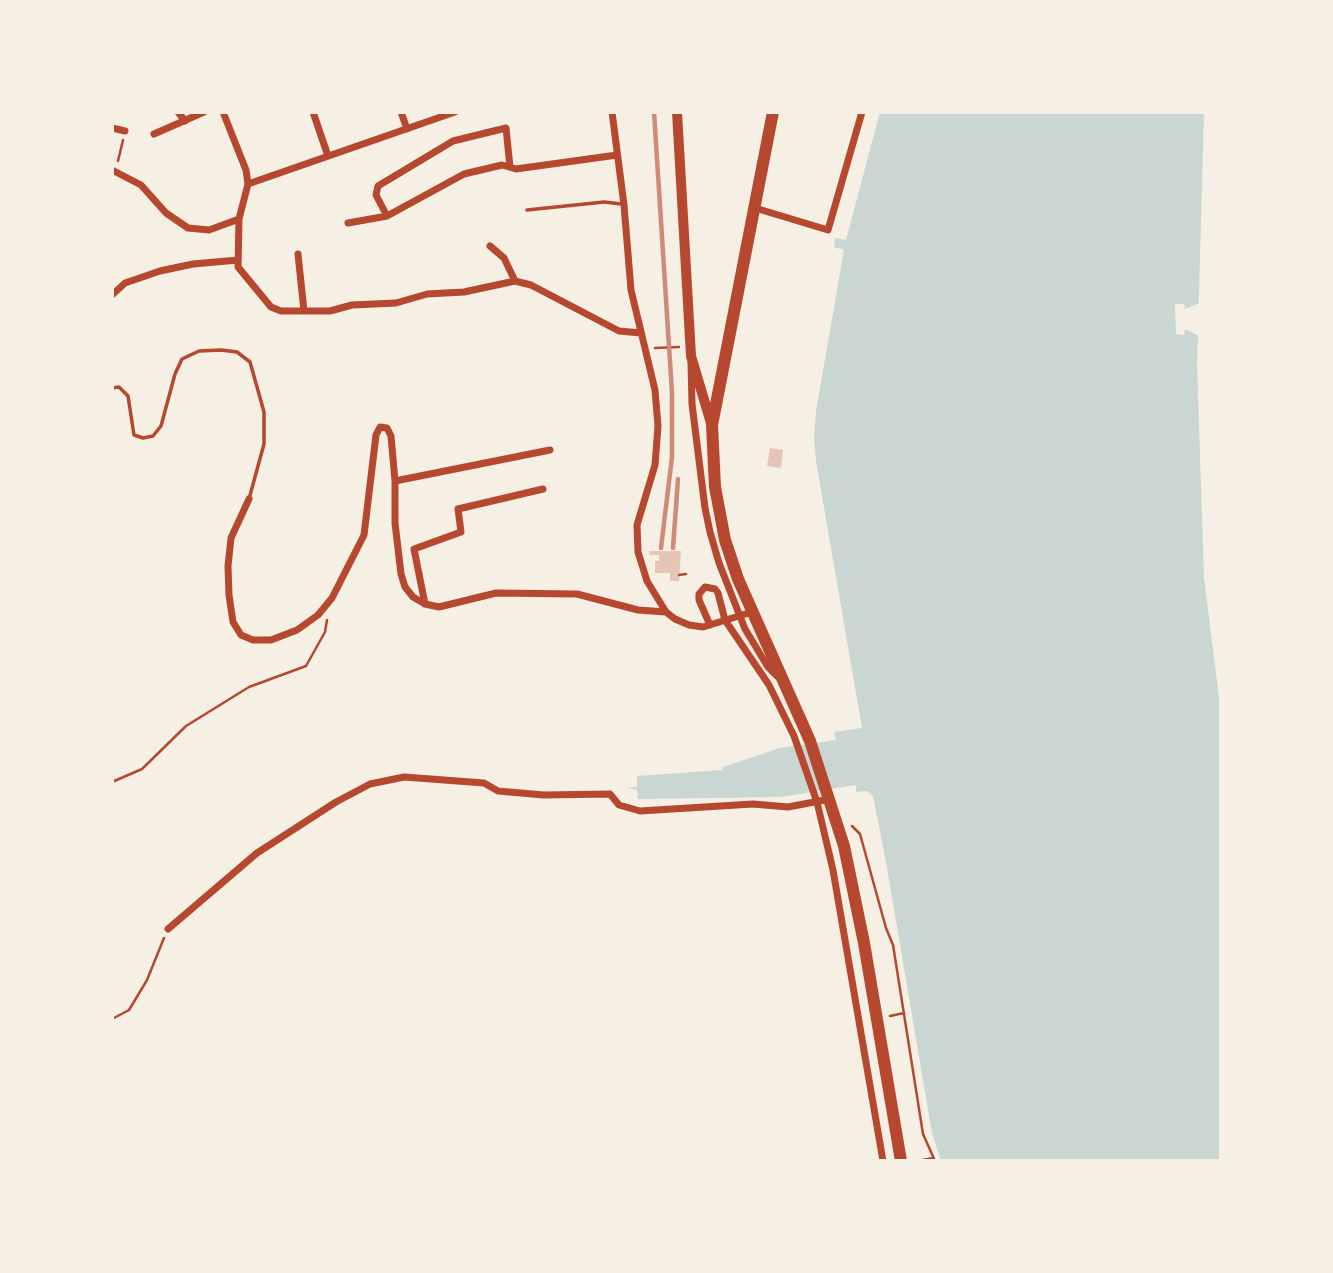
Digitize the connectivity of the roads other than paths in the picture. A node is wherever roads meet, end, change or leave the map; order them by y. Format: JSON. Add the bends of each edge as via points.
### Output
{"nodes":[{"id":1,"x":178,"y":112,"type":"edge"},
{"id":2,"x":204,"y":112,"type":"edge"},
{"id":3,"x":223,"y":112,"type":"edge"},
{"id":4,"x":313,"y":112,"type":"edge"},
{"id":5,"x":401,"y":112,"type":"edge"},
{"id":6,"x":455,"y":112,"type":"edge"},
{"id":7,"x":612,"y":112,"type":"edge"},
{"id":8,"x":677,"y":112,"type":"edge"},
{"id":9,"x":773,"y":112,"type":"edge"},
{"id":10,"x":862,"y":112,"type":"edge"},
{"id":11,"x":185,"y":121,"type":"junction"},
{"id":12,"x":112,"y":128,"type":"edge"},
{"id":13,"x":407,"y":129,"type":"junction"},
{"id":14,"x":125,"y":131,"type":"road end"},
{"id":15,"x":154,"y":134,"type":"dead end"},
{"id":16,"x":617,"y":155,"type":"junction"},
{"id":17,"x":328,"y":156,"type":"junction"},
{"id":18,"x":510,"y":167,"type":"junction"},
{"id":19,"x":113,"y":171,"type":"edge"},
{"id":20,"x":248,"y":184,"type":"junction"},
{"id":21,"x":624,"y":205,"type":"junction"},
{"id":22,"x":755,"y":208,"type":"junction"},
{"id":23,"x":527,"y":210,"type":"dead end"},
{"id":24,"x":387,"y":216,"type":"junction"},
{"id":25,"x":239,"y":219,"type":"junction"},
{"id":26,"x":348,"y":223,"type":"dead end"},
{"id":27,"x":490,"y":246,"type":"dead end"},
{"id":28,"x":298,"y":254,"type":"dead end"},
{"id":29,"x":238,"y":260,"type":"junction"},
{"id":30,"x":515,"y":281,"type":"junction"},
{"id":31,"x":112,"y":295,"type":"edge"},
{"id":32,"x":304,"y":311,"type":"junction"},
{"id":33,"x":641,"y":333,"type":"junction"},
{"id":34,"x":691,"y":356,"type":"junction"},
{"id":35,"x":112,"y":387,"type":"edge"},
{"id":36,"x":712,"y":425,"type":"junction"},
{"id":37,"x":550,"y":450,"type":"dead end"},
{"id":38,"x":395,"y":481,"type":"junction"},
{"id":39,"x":543,"y":489,"type":"dead end"},
{"id":40,"x":249,"y":499,"type":"joint"},
{"id":41,"x":425,"y":604,"type":"junction"},
{"id":42,"x":666,"y":612,"type":"junction"},
{"id":43,"x":746,"y":614,"type":"junction"},
{"id":44,"x":725,"y":620,"type":"junction"},
{"id":45,"x":710,"y":625,"type":"junction"},
{"id":46,"x":826,"y":798,"type":"junction"},
{"id":47,"x":167,"y":929,"type":"road end"},
{"id":48,"x":893,"y":1118,"type":"junction"},
{"id":49,"x":875,"y":1120,"type":"junction"},
{"id":50,"x":883,"y":1161,"type":"edge"},
{"id":51,"x":901,"y":1161,"type":"edge"}],
"edges":[{"from":1,"to":11,"type":"street"},
{"from":2,"to":11,"type":"street"},
{"from":3,"to":20,"type":"street"},
{"from":4,"to":17,"type":"street"},
{"from":5,"to":13,"type":"street"},
{"from":6,"to":13,"type":"street"},
{"from":7,"to":16,"type":"street"},
{"from":8,"to":34,"type":"street"},
{"from":9,"to":22,"type":"highway"},
{"from":10,"to":22,"type":"street","via":[[828,230]]},
{"from":11,"to":15,"type":"street"},
{"from":12,"to":14,"type":"street"},
{"from":13,"to":17,"type":"street"},
{"from":16,"to":18,"type":"street"},
{"from":16,"to":21,"type":"street"},
{"from":17,"to":20,"type":"street"},
{"from":18,"to":24,"type":"street","via":[[464,174]]},
{"from":18,"to":24,"type":"street","via":[[506,128],[453,141],[377,186],[376,195]]},
{"from":19,"to":25,"type":"street","via":[[141,185],[166,213],[188,228],[209,230]]},
{"from":20,"to":25,"type":"street"},
{"from":21,"to":23,"type":"lane","via":[[604,202]]},
{"from":21,"to":33,"type":"street","via":[[631,290]]},
{"from":22,"to":36,"type":"highway"},
{"from":24,"to":26,"type":"street"},
{"from":25,"to":29,"type":"street"},
{"from":27,"to":30,"type":"street","via":[[504,258]]},
{"from":28,"to":32,"type":"street"},
{"from":29,"to":31,"type":"street","via":[[160,271],[125,283]]},
{"from":29,"to":32,"type":"street","via":[[243,275],[271,307]]},
{"from":30,"to":32,"type":"street","via":[[396,303]]},
{"from":30,"to":33,"type":"street","via":[[619,331]]},
{"from":33,"to":42,"type":"street","via":[[655,390],[658,426],[655,465],[637,525],[638,552],[647,581]]},
{"from":34,"to":36,"type":"street"},
{"from":34,"to":43,"type":"street","via":[[705,508],[719,563]]},
{"from":35,"to":40,"type":"lane","via":[[128,396],[134,435],[143,438],[153,436],[161,426],[182,359],[199,351],[221,350],[237,352],[250,362],[258,384],[264,444]]},
{"from":36,"to":43,"type":"highway","via":[[719,514]]},
{"from":37,"to":38,"type":"street"},
{"from":38,"to":40,"type":"street","via":[[391,436],[387,428],[380,427],[364,536],[332,598],[318,615],[271,640],[241,635],[233,622],[228,566],[231,538]]},
{"from":38,"to":41,"type":"street","via":[[401,574],[413,597]]},
{"from":39,"to":41,"type":"street","via":[[458,509],[461,532],[414,549]]},
{"from":41,"to":42,"type":"street","via":[[439,607],[496,593],[577,594],[638,610]]},
{"from":42,"to":45,"type":"street","via":[[689,625]]},
{"from":43,"to":44,"type":"street"},
{"from":43,"to":46,"type":"highway","via":[[786,683],[810,741]]},
{"from":44,"to":45,"type":"street"},
{"from":44,"to":45,"type":"street","via":[[718,593],[705,587],[699,600]]},
{"from":44,"to":46,"type":"street","via":[[769,685]]},
{"from":46,"to":47,"type":"street","via":[[788,807],[753,804],[640,811],[620,805],[610,794],[544,795],[498,791],[484,783],[404,777],[370,784],[257,853]]},
{"from":46,"to":48,"type":"highway","via":[[838,826],[856,899]]},
{"from":46,"to":49,"type":"street"},
{"from":48,"to":49,"type":"street"},
{"from":48,"to":51,"type":"highway"},
{"from":49,"to":50,"type":"street"}]}
